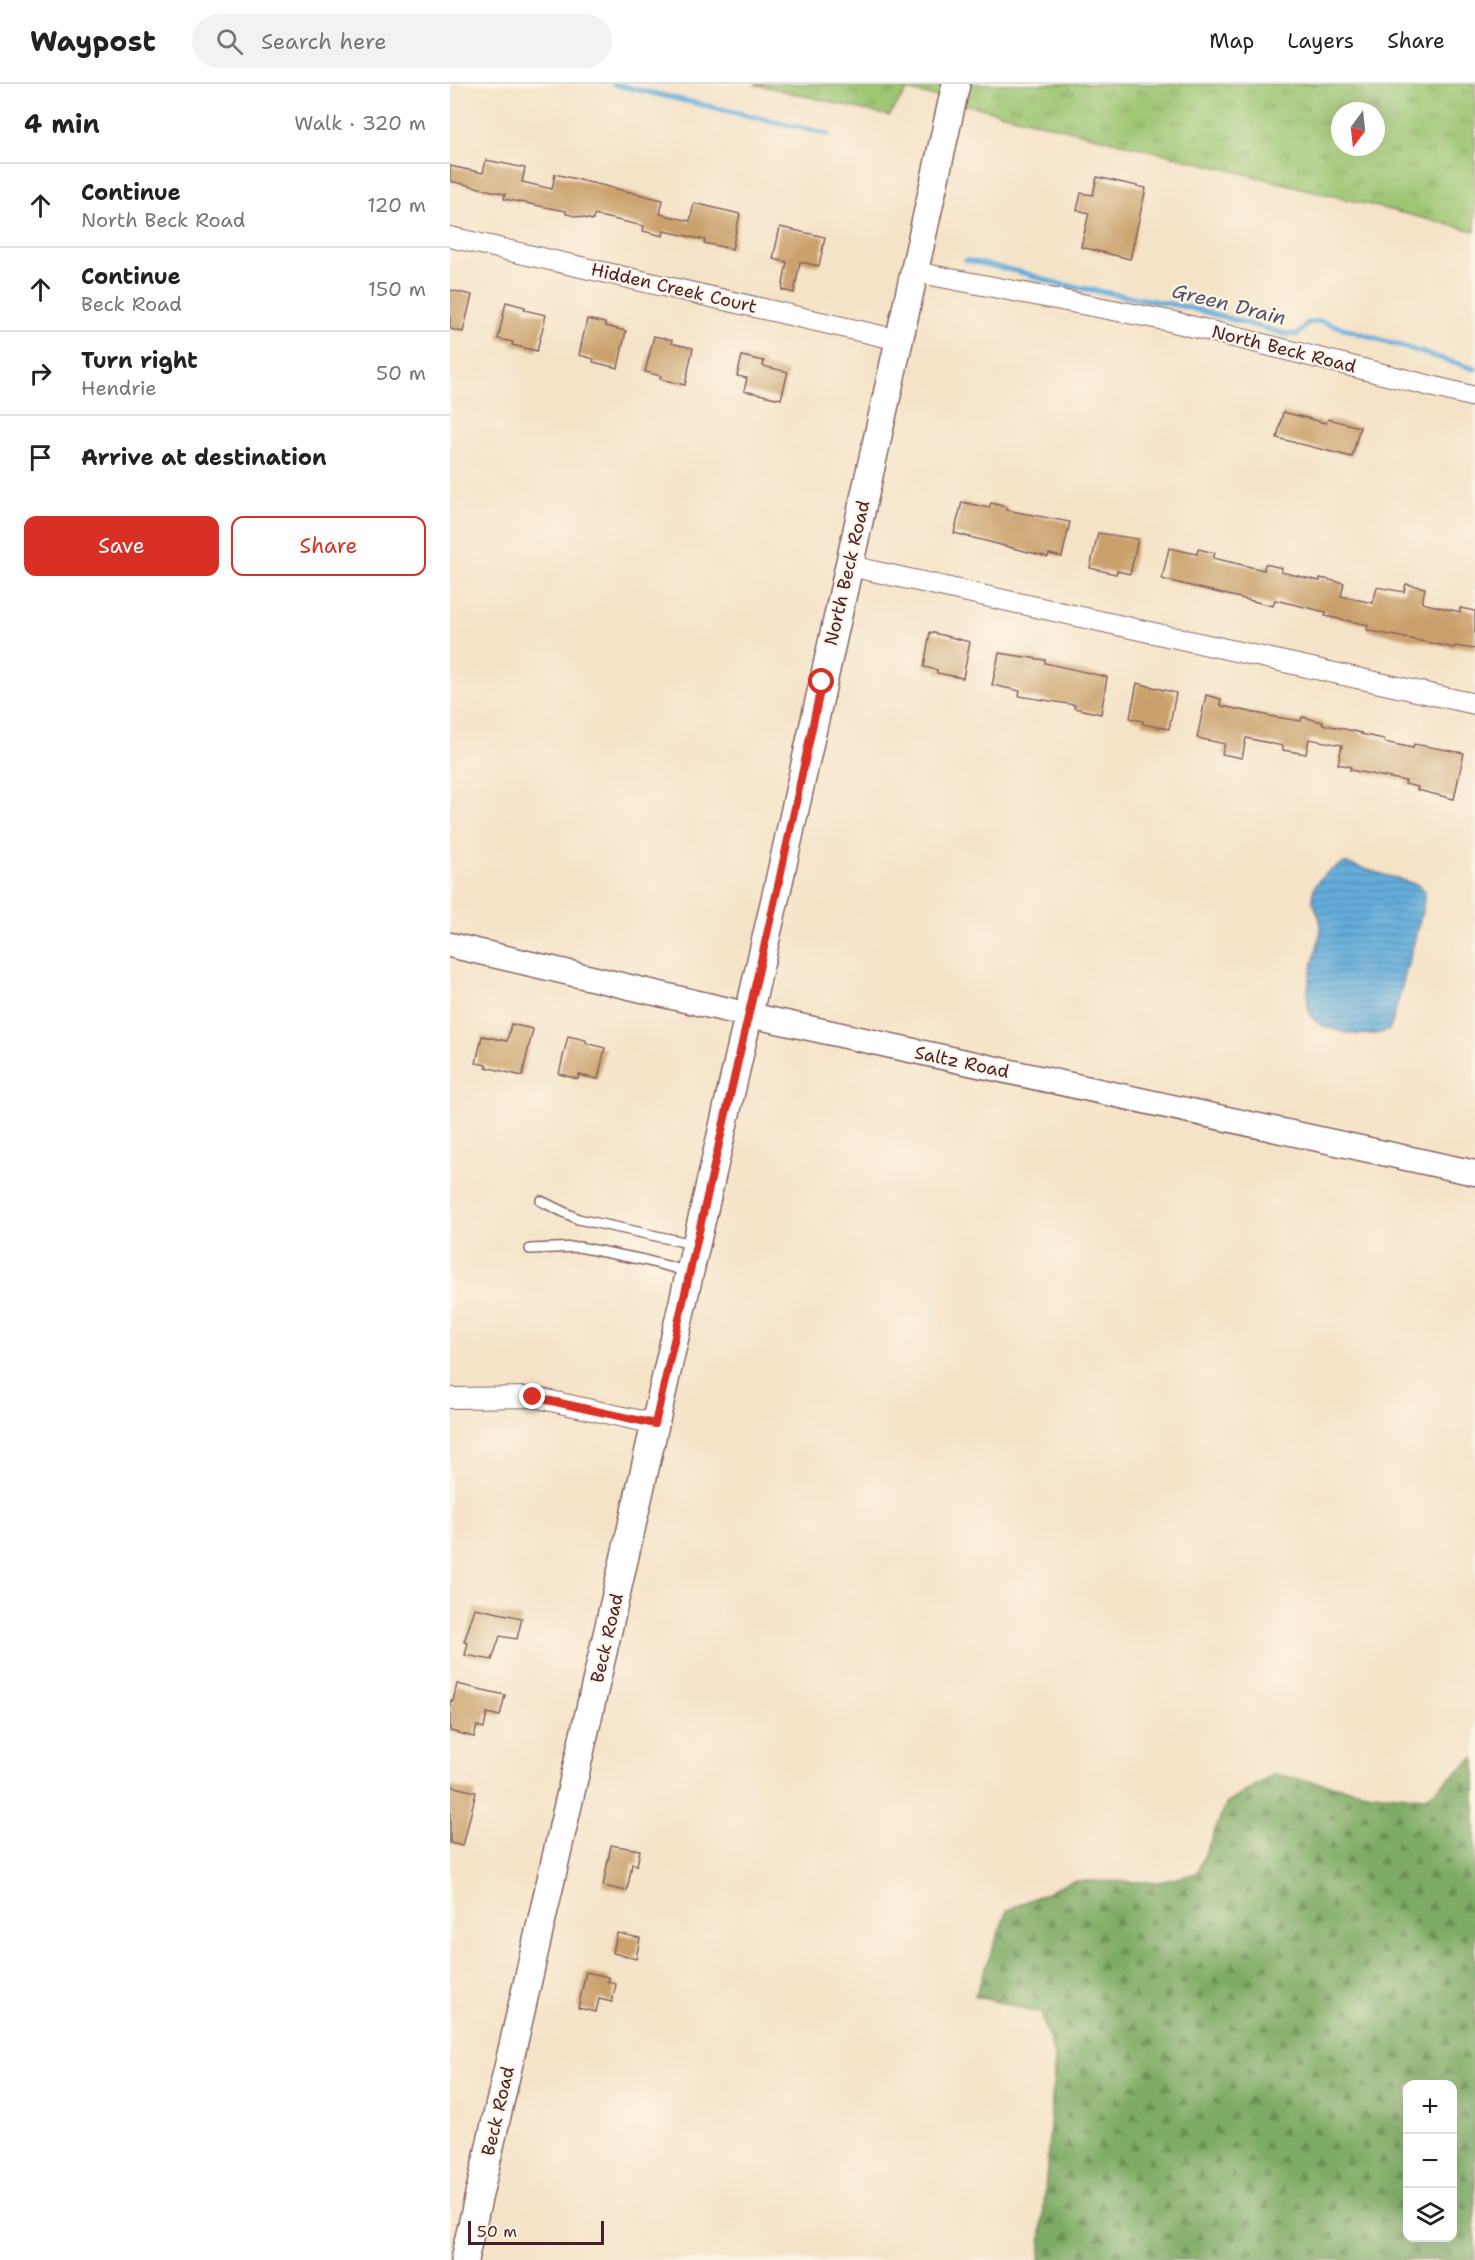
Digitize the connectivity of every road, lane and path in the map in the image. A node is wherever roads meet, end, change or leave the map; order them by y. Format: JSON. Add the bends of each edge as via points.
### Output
{"nodes":[{"id":1,"x":956,"y":84,"type":"edge"},
{"id":2,"x":450,"y":237,"type":"edge"},
{"id":3,"x":915,"y":272,"type":"junction"},
{"id":4,"x":899,"y":340,"type":"junction"},
{"id":5,"x":1475,"y":397,"type":"edge"},
{"id":6,"x":850,"y":566,"type":"junction"},
{"id":7,"x":1475,"y":704,"type":"edge"},
{"id":8,"x":450,"y":945,"type":"edge"},
{"id":9,"x":748,"y":1015,"type":"junction"},
{"id":10,"x":1475,"y":1173,"type":"edge"},
{"id":11,"x":541,"y":1201,"type":"dead end"},
{"id":12,"x":695,"y":1245,"type":"junction"},
{"id":13,"x":530,"y":1250,"type":"dead end"},
{"id":14,"x":689,"y":1272,"type":"junction"},
{"id":15,"x":450,"y":1398,"type":"edge"},
{"id":16,"x":655,"y":1424,"type":"junction"},
{"id":17,"x":464,"y":2260,"type":"edge"}],
"edges":[{"from":1,"to":3,"type":"main road","name":"North Beck Road"},
{"from":2,"to":4,"type":"street","name":"Hidden Creek Court"},
{"from":3,"to":4,"type":"main road","name":"North Beck Road"},
{"from":3,"to":5,"type":"street","name":"North Beck Road","via":[[1170,321]]},
{"from":4,"to":6,"type":"main road","name":"North Beck Road"},
{"from":6,"to":7,"type":"street"},
{"from":6,"to":9,"type":"main road","name":"North Beck Road"},
{"from":8,"to":9,"type":"street","name":"Saltz Road"},
{"from":9,"to":10,"type":"street","name":"Saltz Road"},
{"from":9,"to":12,"type":"main road","name":"Beck Road"},
{"from":11,"to":12,"type":"lane","via":[[578,1219]]},
{"from":12,"to":14,"type":"main road","name":"Beck Road"},
{"from":13,"to":14,"type":"lane","via":[[579,1247]]},
{"from":14,"to":16,"type":"main road","name":"Beck Road"},
{"from":15,"to":16,"type":"street","via":[[533,1397]]},
{"from":16,"to":17,"type":"main road","name":"Beck Road"}]}
